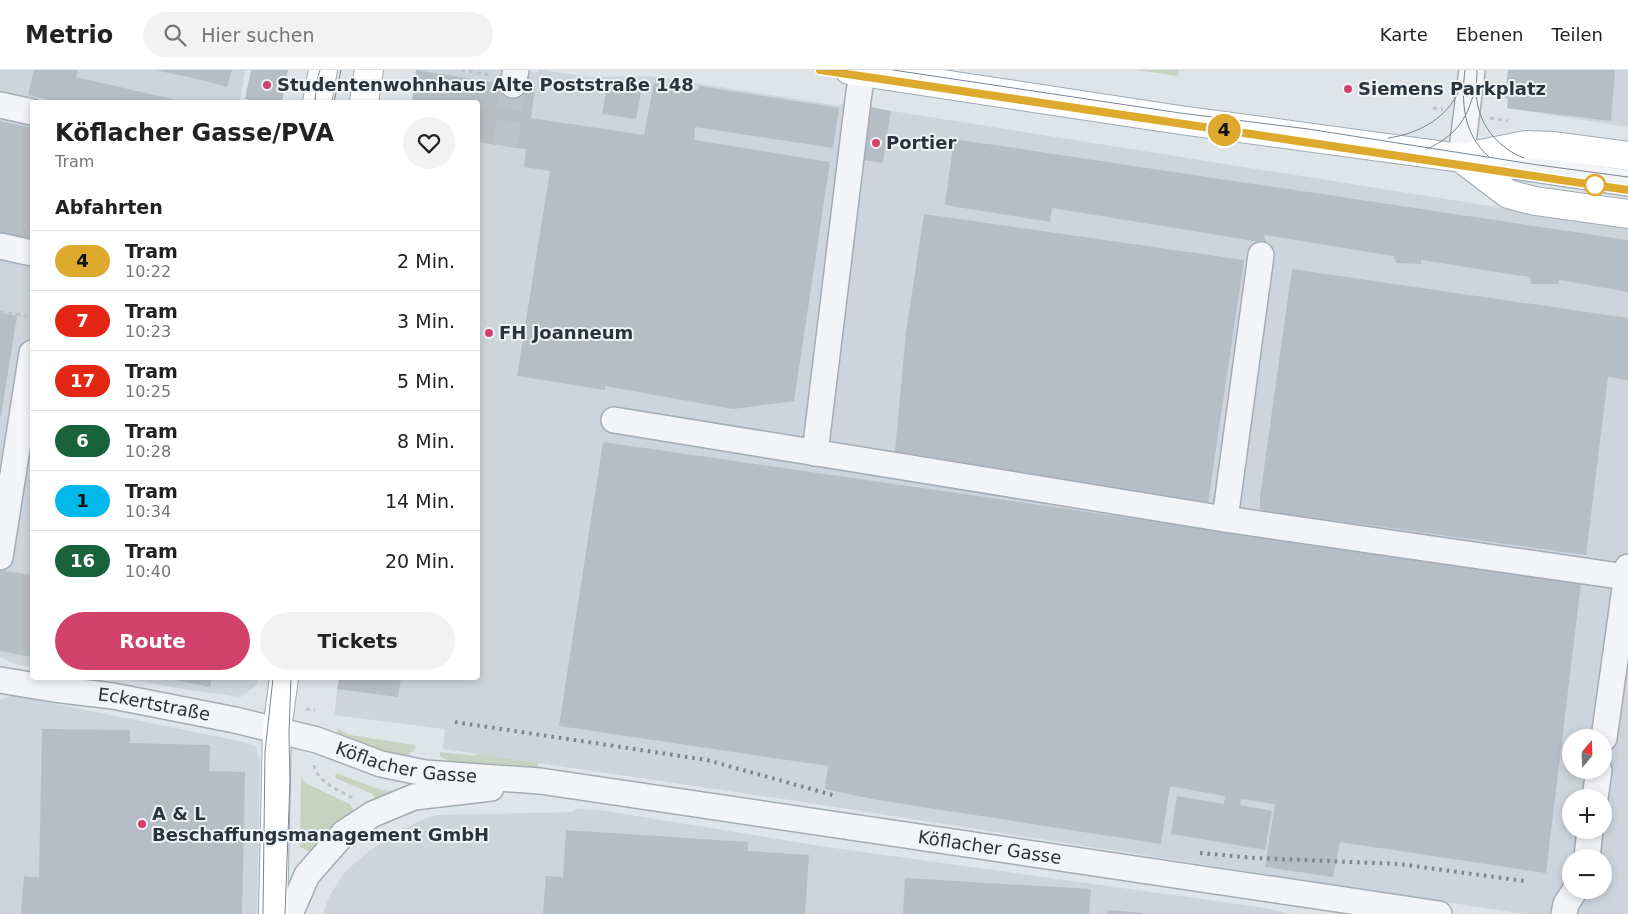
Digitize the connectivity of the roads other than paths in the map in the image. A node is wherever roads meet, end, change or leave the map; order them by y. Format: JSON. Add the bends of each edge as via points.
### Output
{"nodes":[{"id":1,"x":323,"y":70,"type":"edge"},
{"id":2,"x":369,"y":70,"type":"edge"},
{"id":3,"x":1472,"y":70,"type":"edge"},
{"id":4,"x":856,"y":71,"type":"edge"},
{"id":5,"x":317,"y":100,"type":"edge"},
{"id":6,"x":364,"y":100,"type":"edge"},
{"id":7,"x":0,"y":105,"type":"edge"},
{"id":8,"x":30,"y":112,"type":"edge"},
{"id":9,"x":1628,"y":156,"type":"edge"},
{"id":10,"x":1461,"y":158,"type":"junction"},
{"id":11,"x":1628,"y":183,"type":"edge"},
{"id":12,"x":1628,"y":214,"type":"edge"},
{"id":13,"x":0,"y":246,"type":"edge"},
{"id":14,"x":30,"y":253,"type":"edge"},
{"id":15,"x":1261,"y":255,"type":"dead end"},
{"id":16,"x":30,"y":381,"type":"edge"},
{"id":17,"x":614,"y":420,"type":"dead end"},
{"id":18,"x":27,"y":422,"type":"edge"},
{"id":19,"x":815,"y":453,"type":"junction"},
{"id":20,"x":1225,"y":519,"type":"junction"},
{"id":21,"x":0,"y":557,"type":"edge"},
{"id":22,"x":1627,"y":572,"type":"edge"},
{"id":23,"x":0,"y":680,"type":"edge"},
{"id":24,"x":284,"y":680,"type":"edge"},
{"id":25,"x":1605,"y":729,"type":"edge"},
{"id":26,"x":277,"y":730,"type":"junction"},
{"id":27,"x":540,"y":781,"type":"junction"},
{"id":28,"x":1569,"y":899,"type":"edge"},
{"id":29,"x":273,"y":914,"type":"edge"},
{"id":30,"x":290,"y":914,"type":"edge"},
{"id":31,"x":1439,"y":914,"type":"edge"},
{"id":32,"x":1564,"y":914,"type":"edge"}],
"edges":[{"from":1,"to":5,"type":"main road"},
{"from":2,"to":6,"type":"main road"},
{"from":3,"to":10,"type":"street"},
{"from":4,"to":10,"type":"main road"},
{"from":4,"to":19,"type":"street","via":[[858,100]]},
{"from":7,"to":8,"type":"street"},
{"from":9,"to":10,"type":"main road","via":[[1526,144]]},
{"from":10,"to":11,"type":"street"},
{"from":10,"to":12,"type":"main road","via":[[1508,194]]},
{"from":13,"to":14,"type":"street"},
{"from":15,"to":20,"type":"street"},
{"from":16,"to":18,"type":"street"},
{"from":17,"to":19,"type":"street"},
{"from":18,"to":21,"type":"street"},
{"from":19,"to":20,"type":"street"},
{"from":20,"to":22,"type":"street"},
{"from":22,"to":25,"type":"street"},
{"from":23,"to":26,"type":"street","name":"Eckertstraße","via":[[113,696]]},
{"from":24,"to":26,"type":"main road"},
{"from":26,"to":27,"type":"street","name":"Köflacher Gasse","via":[[316,740],[381,764],[425,774]]},
{"from":26,"to":29,"type":"main road"},
{"from":27,"to":30,"type":"street","name":"Köflacher Gasse","via":[[414,797],[373,814],[344,833],[307,875]]},
{"from":27,"to":31,"type":"street","name":"Köflacher Gasse"},
{"from":28,"to":32,"type":"street"}]}
